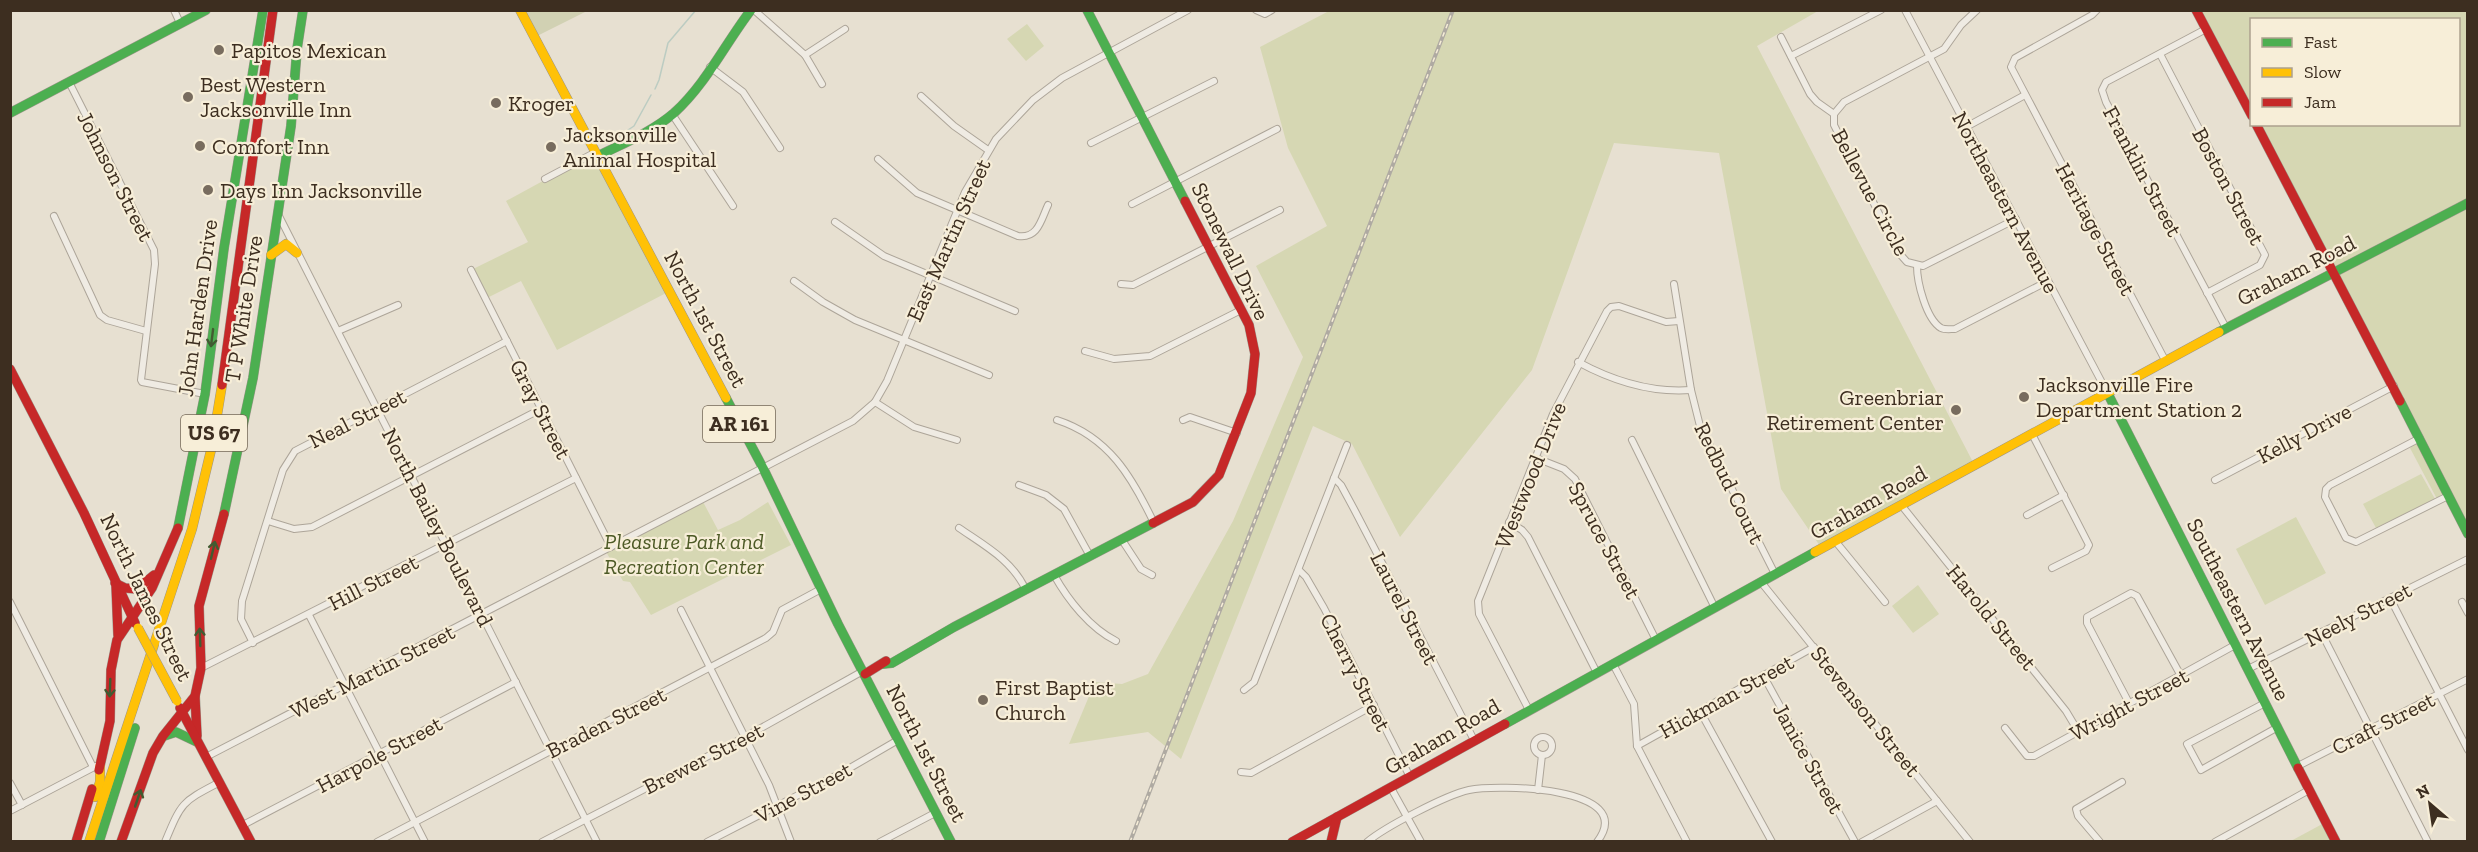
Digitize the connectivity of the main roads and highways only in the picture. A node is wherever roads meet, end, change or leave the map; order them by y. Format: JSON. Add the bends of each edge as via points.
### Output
{"nodes":[{"id":1,"x":206,"y":10,"type":"edge"},
{"id":2,"x":263,"y":10,"type":"edge"},
{"id":3,"x":273,"y":10,"type":"edge"},
{"id":4,"x":280,"y":10,"type":"edge"},
{"id":5,"x":303,"y":10,"type":"edge"},
{"id":6,"x":520,"y":10,"type":"edge"},
{"id":7,"x":753,"y":10,"type":"edge"},
{"id":8,"x":1087,"y":10,"type":"edge"},
{"id":9,"x":2196,"y":10,"type":"edge"},
{"id":10,"x":2250,"y":112,"type":"edge"},
{"id":11,"x":10,"y":113,"type":"edge"},
{"id":12,"x":2257,"y":126,"type":"edge"},
{"id":13,"x":597,"y":154,"type":"junction"},
{"id":14,"x":2468,"y":203,"type":"edge"},
{"id":15,"x":297,"y":253,"type":"road end"},
{"id":16,"x":271,"y":255,"type":"junction"},
{"id":17,"x":2334,"y":273,"type":"junction"},
{"id":18,"x":10,"y":369,"type":"edge"},
{"id":19,"x":2108,"y":394,"type":"junction"},
{"id":20,"x":2468,"y":534,"type":"edge"},
{"id":21,"x":160,"y":568,"type":"junction"},
{"id":22,"x":116,"y":583,"type":"junction"},
{"id":23,"x":134,"y":619,"type":"junction"},
{"id":24,"x":118,"y":638,"type":"junction"},
{"id":25,"x":864,"y":672,"type":"junction"},
{"id":26,"x":195,"y":696,"type":"junction"},
{"id":27,"x":182,"y":712,"type":"junction"},
{"id":28,"x":163,"y":736,"type":"junction"},
{"id":29,"x":197,"y":742,"type":"junction"},
{"id":30,"x":96,"y":766,"type":"junction"},
{"id":31,"x":1337,"y":817,"type":"junction"},
{"id":32,"x":76,"y":842,"type":"edge"},
{"id":33,"x":82,"y":842,"type":"edge"},
{"id":34,"x":89,"y":842,"type":"edge"},
{"id":35,"x":99,"y":842,"type":"edge"},
{"id":36,"x":121,"y":842,"type":"edge"},
{"id":37,"x":251,"y":842,"type":"edge"},
{"id":38,"x":951,"y":842,"type":"edge"},
{"id":39,"x":1292,"y":842,"type":"edge"},
{"id":40,"x":1331,"y":842,"type":"edge"},
{"id":41,"x":2336,"y":842,"type":"edge"}],
"edges":[{"from":1,"to":11,"type":"main road"},
{"from":2,"to":21,"type":"main road","name":"John Harden Drive","one_way":true,"via":[[205,394],[179,524]]},
{"from":3,"to":34,"type":"main road","number":"US 67","via":[[230,340],[212,446],[192,529]]},
{"from":4,"to":35,"type":"main road","number":"US 67","via":[[230,380],[212,474]]},
{"from":5,"to":16,"type":"main road","name":"T P White Drive","via":[[291,126]]},
{"from":6,"to":13,"type":"main road","name":"North 1st Street","number":"AR 161"},
{"from":7,"to":13,"type":"main road","via":[[672,114],[646,132]]},
{"from":8,"to":25,"type":"main road","name":"Stonewall Drive","via":[[1251,333],[1256,362],[1251,393],[1219,475],[1193,502],[892,663]]},
{"from":9,"to":10,"type":"main road"},
{"from":12,"to":17,"type":"main road"},
{"from":13,"to":25,"type":"main road","name":"North 1st Street","number":"AR 161","via":[[763,468]]},
{"from":14,"to":17,"type":"main road","name":"Graham Road"},
{"from":15,"to":16,"type":"main road","via":[[286,244]]},
{"from":26,"to":16,"type":"main road","name":"T P White Drive","one_way":true,"via":[[201,668],[199,606],[242,437]]},
{"from":17,"to":19,"type":"main road","name":"Graham Road"},
{"from":17,"to":20,"type":"main road"},
{"from":18,"to":22,"type":"main road","name":"North James Street"},
{"from":19,"to":31,"type":"main road","name":"Graham Road"},
{"from":19,"to":41,"type":"main road","name":"Southeastern Avenue"},
{"from":21,"to":22,"type":"main road","via":[[137,590]]},
{"from":21,"to":23,"type":"main road","name":"John Harden Drive"},
{"from":22,"to":23,"type":"main road","name":"North James Street"},
{"from":22,"to":24,"type":"main road"},
{"from":23,"to":24,"type":"main road","name":"John Harden Drive","via":[[124,626]]},
{"from":23,"to":27,"type":"main road","name":"North James Street","bridge":true},
{"from":24,"to":30,"type":"main road","name":"John Harden Drive","one_way":true,"via":[[111,665],[110,720]]},
{"from":25,"to":38,"type":"main road","name":"North 1st Street","number":"AR 161"},
{"from":26,"to":27,"type":"main road","name":"T P White Drive"},
{"from":26,"to":29,"type":"main road"},
{"from":27,"to":28,"type":"main road","name":"T P White Drive"},
{"from":27,"to":29,"type":"main road","name":"North James Street"},
{"from":28,"to":29,"type":"main road","via":[[176,732]]},
{"from":36,"to":28,"type":"main road","name":"T P White Drive","one_way":true,"via":[[153,753]]},
{"from":29,"to":37,"type":"main road","name":"North James Street"},
{"from":30,"to":32,"type":"main road","name":"John Harden Drive"},
{"from":30,"to":33,"type":"main road","via":[[100,782]]},
{"from":31,"to":39,"type":"main road","name":"Graham Road"},
{"from":31,"to":40,"type":"main road"}]}
